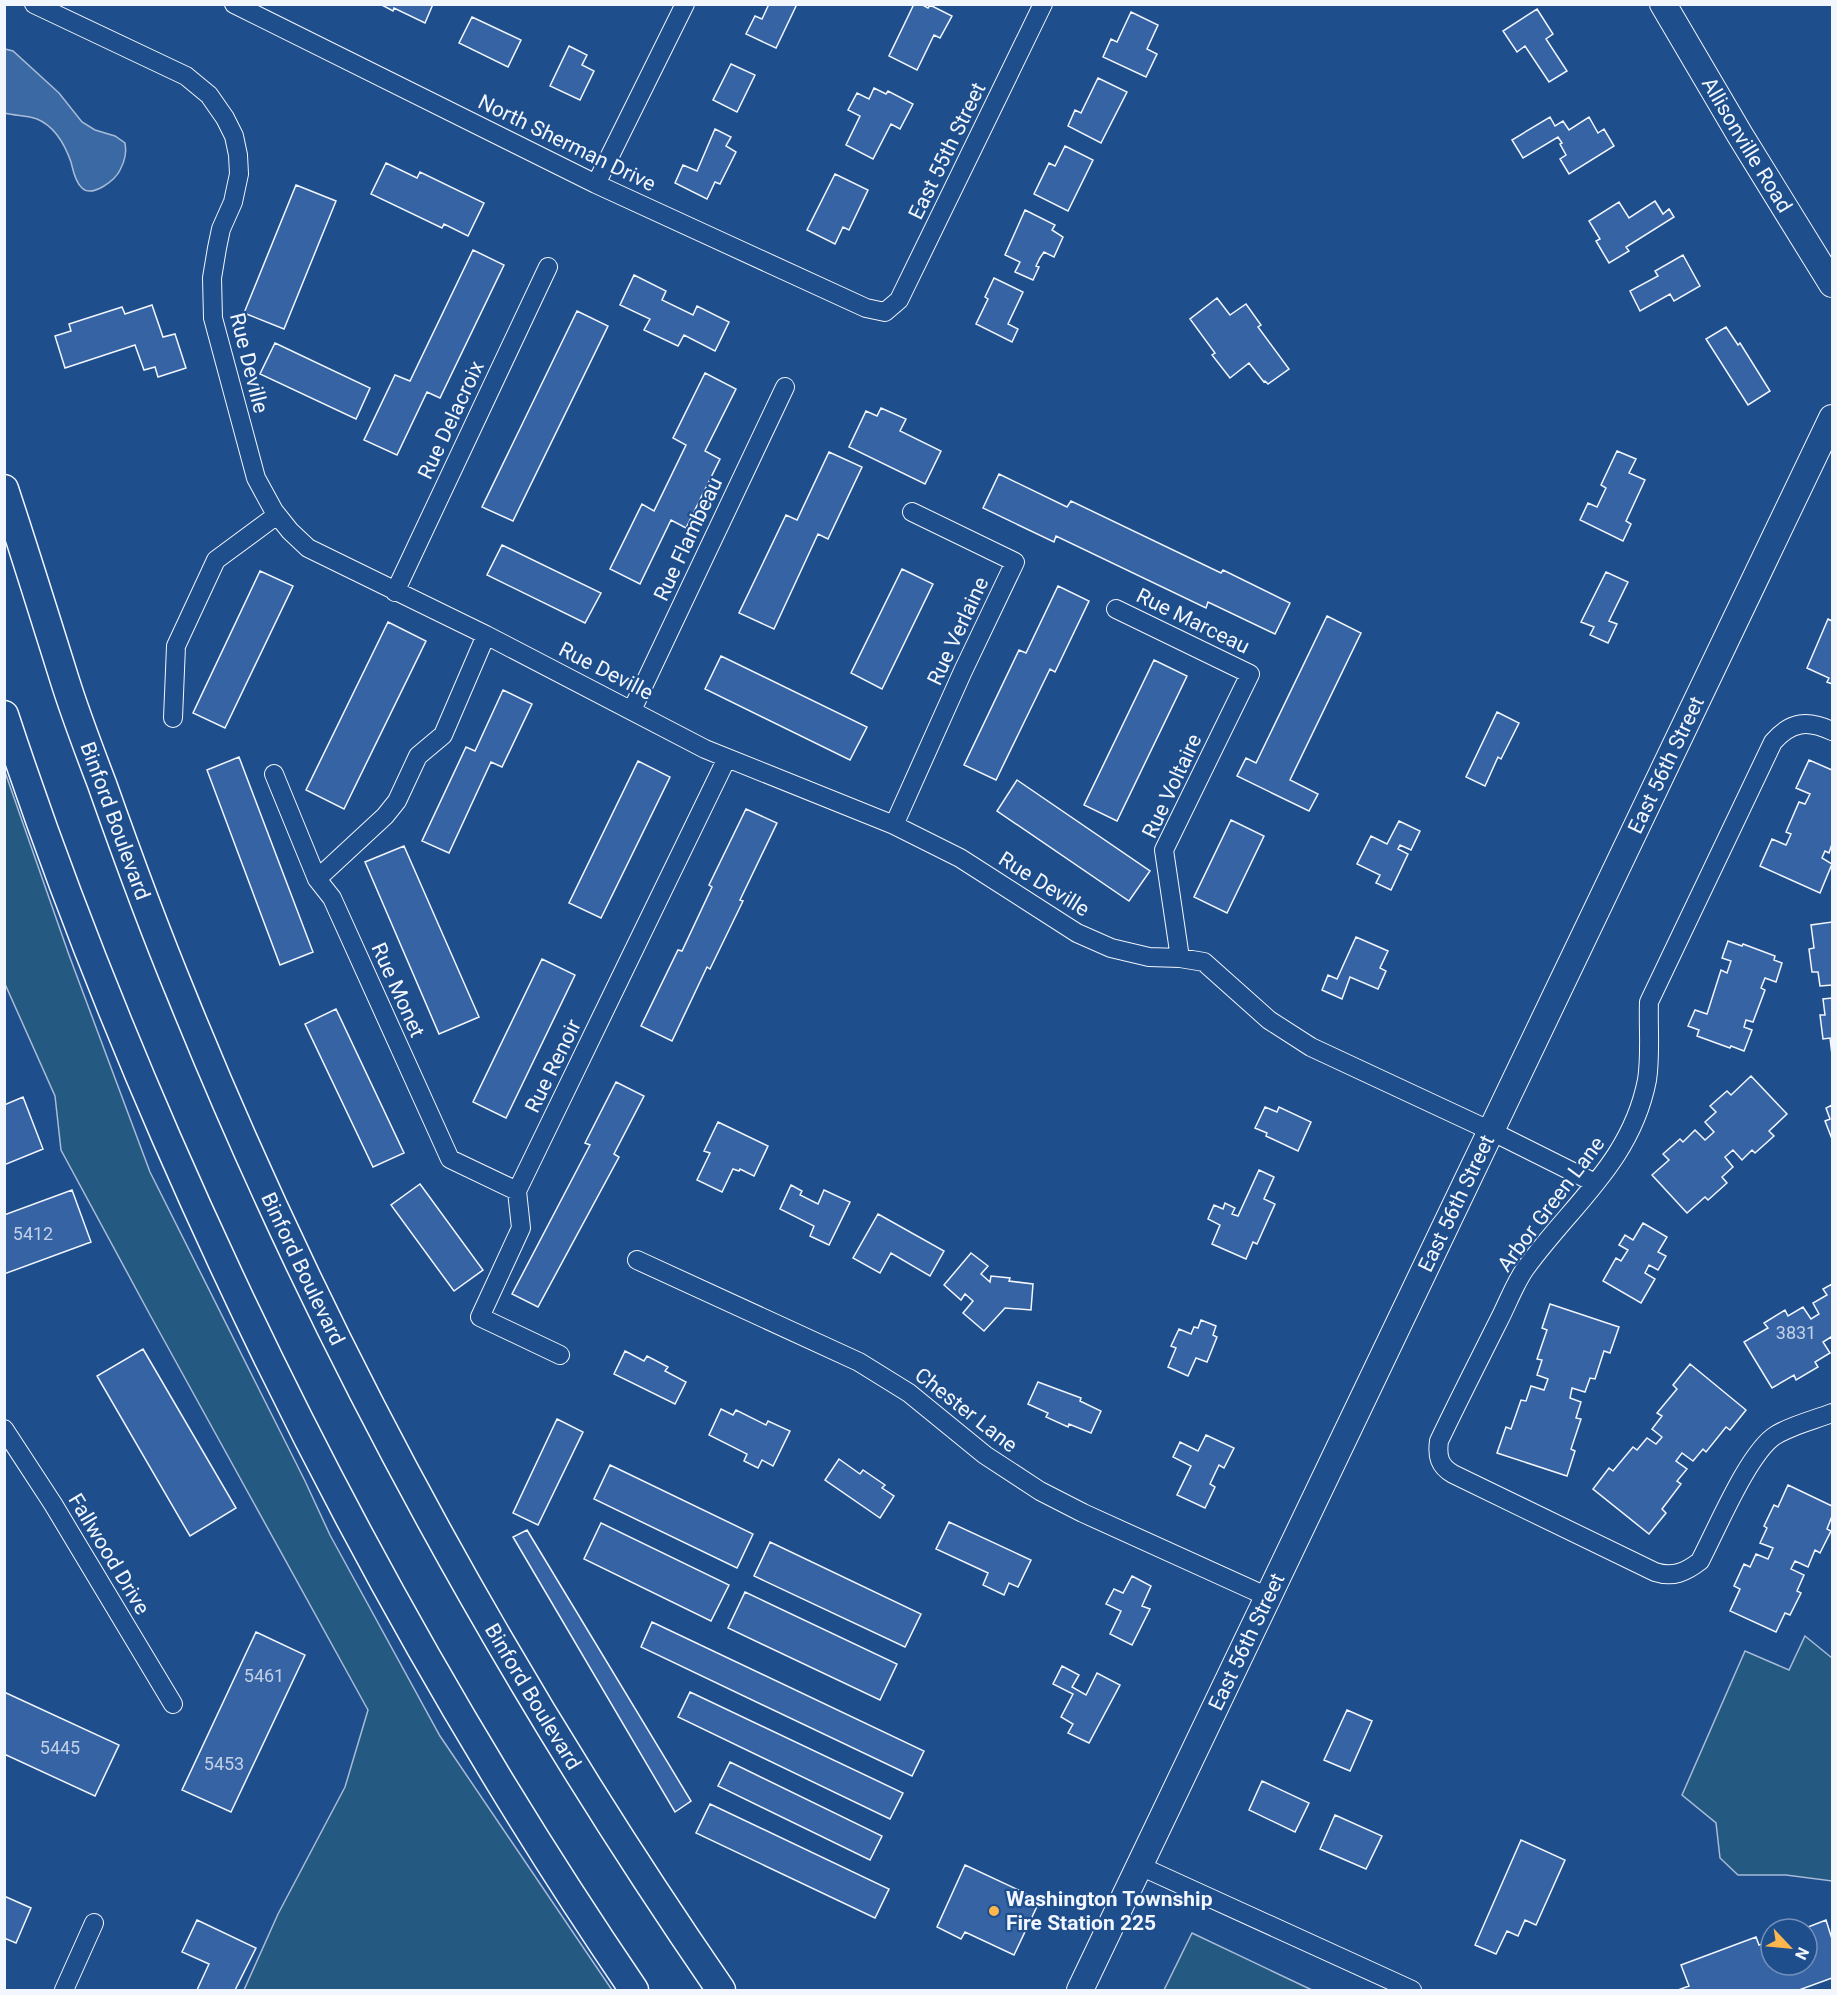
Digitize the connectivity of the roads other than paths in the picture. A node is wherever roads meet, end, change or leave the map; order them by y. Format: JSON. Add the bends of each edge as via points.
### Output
{"nodes":[{"id":1,"x":34,"y":4,"type":"edge"},
{"id":2,"x":234,"y":4,"type":"edge"},
{"id":3,"x":685,"y":4,"type":"edge"},
{"id":4,"x":1043,"y":4,"type":"edge"},
{"id":5,"x":1663,"y":4,"type":"edge"},
{"id":6,"x":596,"y":184,"type":"junction"},
{"id":7,"x":548,"y":267,"type":"dead end"},
{"id":8,"x":1833,"y":284,"type":"edge"},
{"id":9,"x":885,"y":312,"type":"joint"},
{"id":10,"x":785,"y":387,"type":"dead end"},
{"id":11,"x":1833,"y":418,"type":"edge"},
{"id":12,"x":4,"y":489,"type":"edge"},
{"id":13,"x":912,"y":512,"type":"dead end"},
{"id":14,"x":278,"y":515,"type":"junction"},
{"id":15,"x":395,"y":592,"type":"junction"},
{"id":16,"x":1116,"y":609,"type":"dead end"},
{"id":17,"x":486,"y":635,"type":"junction"},
{"id":18,"x":1250,"y":674,"type":"joint"},
{"id":19,"x":632,"y":710,"type":"junction"},
{"id":20,"x":4,"y":715,"type":"edge"},
{"id":21,"x":173,"y":718,"type":"dead end"},
{"id":22,"x":1833,"y":731,"type":"edge"},
{"id":23,"x":727,"y":758,"type":"junction"},
{"id":24,"x":273,"y":774,"type":"dead end"},
{"id":25,"x":894,"y":825,"type":"junction"},
{"id":26,"x":317,"y":879,"type":"junction"},
{"id":27,"x":1180,"y":958,"type":"junction"},
{"id":28,"x":1491,"y":1131,"type":"junction"},
{"id":29,"x":1595,"y":1183,"type":"junction"},
{"id":30,"x":517,"y":1191,"type":"junction"},
{"id":31,"x":637,"y":1260,"type":"dead end"},
{"id":32,"x":560,"y":1355,"type":"dead end"},
{"id":33,"x":1833,"y":1413,"type":"edge"},
{"id":34,"x":4,"y":1429,"type":"edge"},
{"id":35,"x":1268,"y":1597,"type":"junction"},
{"id":36,"x":173,"y":1704,"type":"dead end"},
{"id":37,"x":1140,"y":1866,"type":"junction"},
{"id":38,"x":94,"y":1923,"type":"dead end"},
{"id":39,"x":64,"y":1990,"type":"edge"},
{"id":40,"x":634,"y":1990,"type":"edge"},
{"id":41,"x":721,"y":1990,"type":"edge"},
{"id":42,"x":1080,"y":1990,"type":"edge"},
{"id":43,"x":1412,"y":1990,"type":"edge"}],
"edges":[{"from":1,"to":14,"type":"street","name":"Rue Deville","via":[[186,76],[209,95],[230,126],[239,174],[217,248],[212,278],[213,318],[256,478]]},
{"from":2,"to":6,"type":"street","name":"North Sherman Drive"},
{"from":3,"to":6,"type":"street"},
{"from":4,"to":9,"type":"street","name":"East 55th Street","via":[[899,300]]},
{"from":5,"to":8,"type":"street","name":"Allisonville Road"},
{"from":6,"to":9,"type":"street","name":"North Sherman Drive","via":[[866,308]]},
{"from":7,"to":15,"type":"street","name":"Rue Delacroix"},
{"from":10,"to":19,"type":"street","name":"Rue Flambeau"},
{"from":11,"to":28,"type":"street","name":"East 56th Street"},
{"from":12,"to":41,"type":"main road","name":"Binford Boulevard","via":[[66,683],[141,891],[223,1095],[302,1270],[401,1467],[508,1658],[612,1826]]},
{"from":13,"to":25,"type":"street","name":"Rue Verlaine","via":[[1016,562]]},
{"from":14,"to":15,"type":"street","name":"Rue Deville","via":[[308,548]]},
{"from":14,"to":21,"type":"street","via":[[216,560],[176,646]]},
{"from":15,"to":17,"type":"street","name":"Rue Deville"},
{"from":16,"to":18,"type":"street","name":"Rue Marceau"},
{"from":17,"to":19,"type":"street","name":"Rue Deville"},
{"from":17,"to":26,"type":"street","via":[[442,735],[418,756],[397,801]]},
{"from":18,"to":27,"type":"street","name":"Rue Voltaire","via":[[1164,850]]},
{"from":19,"to":23,"type":"street","name":"Rue Deville"},
{"from":20,"to":40,"type":"main road","via":[[77,920],[139,1077],[284,1392],[439,1680],[523,1821]]},
{"from":22,"to":29,"type":"street","name":"Arbor Green Lane","via":[[1818,724],[1797,725],[1773,742],[1649,1002],[1649,1062],[1642,1100],[1619,1152]]},
{"from":23,"to":25,"type":"street","name":"Rue Deville"},
{"from":23,"to":30,"type":"street","name":"Rue Renoir"},
{"from":24,"to":26,"type":"street","name":"Rue Monet"},
{"from":25,"to":27,"type":"street","name":"Rue Deville","via":[[960,858],[1077,933],[1111,948],[1149,957]]},
{"from":26,"to":30,"type":"street","name":"Rue Monet","via":[[332,898],[450,1159]]},
{"from":27,"to":28,"type":"street","name":"Rue Deville","via":[[1204,962],[1269,1020],[1311,1047]]},
{"from":28,"to":29,"type":"street","name":"Rue Deville"},
{"from":28,"to":35,"type":"street","name":"East 56th Street"},
{"from":29,"to":33,"type":"street","name":"Arbor Green Lane","via":[[1524,1271],[1439,1441],[1437,1454],[1449,1472],[1667,1575],[1684,1572],[1700,1561],[1754,1457],[1766,1442]]},
{"from":30,"to":32,"type":"street","via":[[521,1228],[480,1317]]},
{"from":31,"to":35,"type":"street","name":"Chester Lane","via":[[860,1362],[909,1393],[985,1455],[1040,1491]]},
{"from":34,"to":36,"type":"street","name":"Fallwood Drive"},
{"from":35,"to":37,"type":"street","name":"East 56th Street"},
{"from":37,"to":42,"type":"street","name":"East 56th Street"},
{"from":37,"to":43,"type":"street"},
{"from":38,"to":39,"type":"street"}]}
